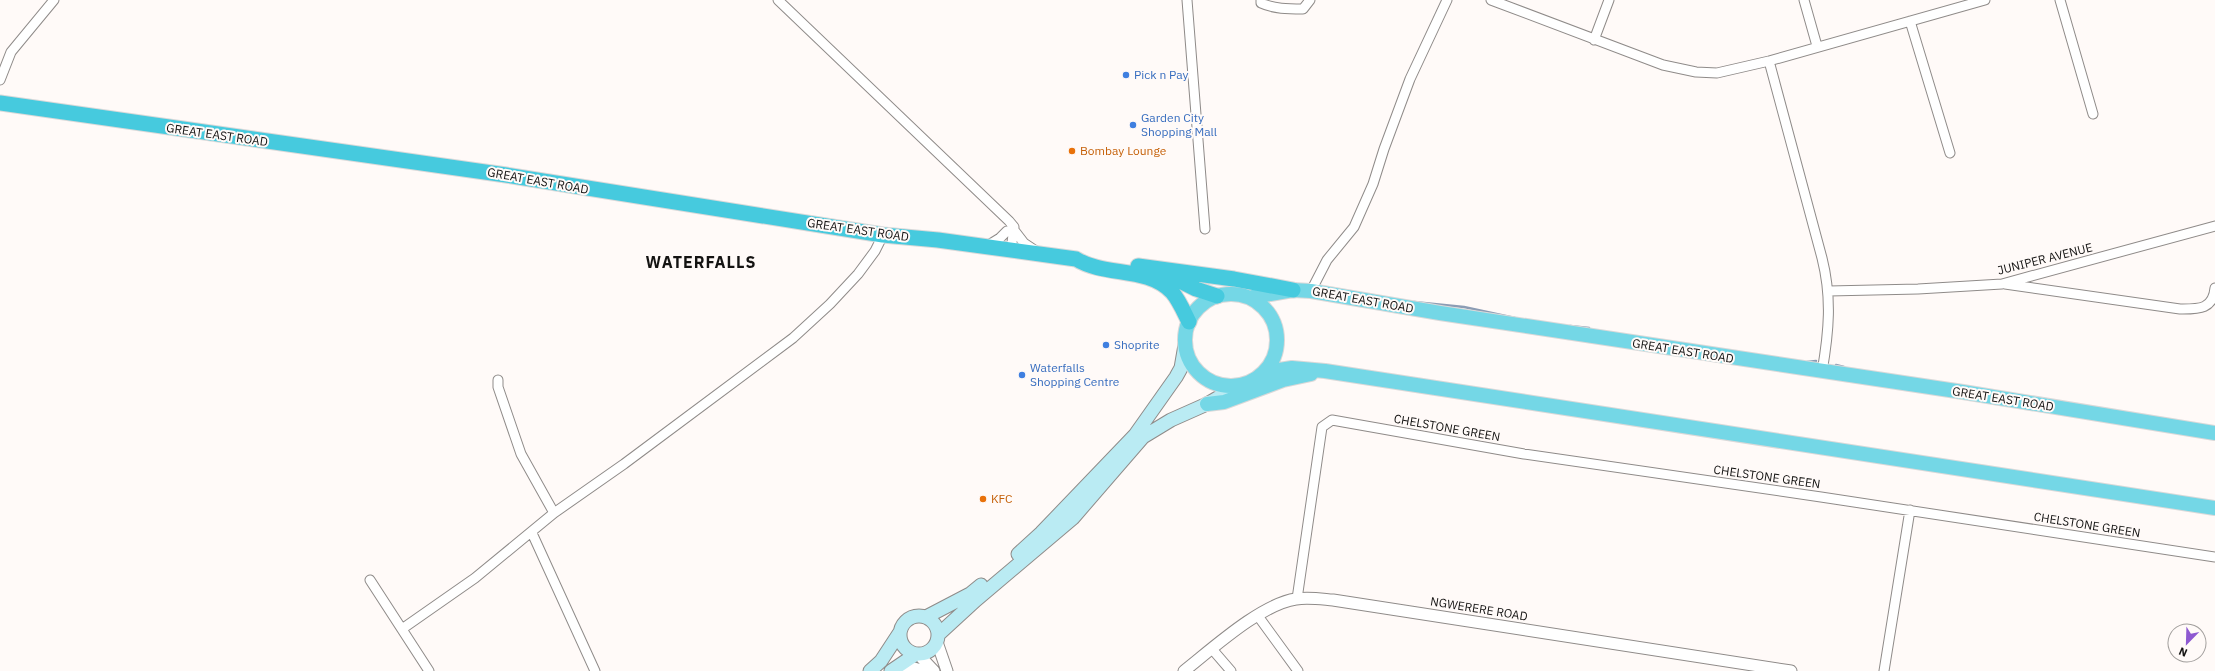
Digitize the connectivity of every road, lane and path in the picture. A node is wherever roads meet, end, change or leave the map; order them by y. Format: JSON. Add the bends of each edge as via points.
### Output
{"nodes":[{"id":1,"x":54,"y":0,"type":"edge"},
{"id":2,"x":778,"y":0,"type":"edge"},
{"id":3,"x":1187,"y":0,"type":"edge"},
{"id":4,"x":1260,"y":0,"type":"edge"},
{"id":5,"x":1310,"y":0,"type":"edge"},
{"id":6,"x":1447,"y":0,"type":"edge"},
{"id":7,"x":1491,"y":0,"type":"edge"},
{"id":8,"x":1609,"y":0,"type":"edge"},
{"id":9,"x":1804,"y":0,"type":"edge"},
{"id":10,"x":1985,"y":0,"type":"edge"},
{"id":11,"x":2060,"y":0,"type":"edge"},
{"id":12,"x":1959,"y":4,"type":"edge"},
{"id":13,"x":1910,"y":21,"type":"junction"},
{"id":14,"x":1594,"y":40,"type":"junction"},
{"id":15,"x":1817,"y":46,"type":"junction"},
{"id":16,"x":1768,"y":61,"type":"junction"},
{"id":17,"x":0,"y":80,"type":"edge"},
{"id":18,"x":0,"y":103,"type":"edge"},
{"id":19,"x":2093,"y":114,"type":"dead end"},
{"id":20,"x":1950,"y":153,"type":"dead end"},
{"id":21,"x":2215,"y":226,"type":"edge"},
{"id":22,"x":1011,"y":227,"type":"junction"},
{"id":23,"x":1205,"y":229,"type":"dead end"},
{"id":24,"x":883,"y":235,"type":"junction"},
{"id":25,"x":987,"y":246,"type":"junction"},
{"id":26,"x":1008,"y":249,"type":"junction"},
{"id":27,"x":1040,"y":254,"type":"junction"},
{"id":28,"x":1076,"y":259,"type":"junction"},
{"id":29,"x":1150,"y":269,"type":"junction"},
{"id":30,"x":2002,"y":284,"type":"junction"},
{"id":31,"x":2215,"y":288,"type":"edge"},
{"id":32,"x":1293,"y":290,"type":"junction"},
{"id":33,"x":1310,"y":290,"type":"junction"},
{"id":34,"x":1829,"y":291,"type":"junction"},
{"id":35,"x":1217,"y":296,"type":"junction"},
{"id":36,"x":1253,"y":297,"type":"junction"},
{"id":37,"x":1189,"y":322,"type":"junction"},
{"id":38,"x":1185,"y":346,"type":"junction"},
{"id":39,"x":1325,"y":371,"type":"junction"},
{"id":40,"x":1265,"y":372,"type":"junction"},
{"id":41,"x":1822,"y":372,"type":"junction"},
{"id":42,"x":498,"y":380,"type":"dead end"},
{"id":43,"x":1238,"y":386,"type":"junction"},
{"id":44,"x":1207,"y":404,"type":"junction"},
{"id":45,"x":2215,"y":433,"type":"edge"},
{"id":46,"x":2215,"y":508,"type":"edge"},
{"id":47,"x":1910,"y":510,"type":"junction"},
{"id":48,"x":554,"y":513,"type":"junction"},
{"id":49,"x":532,"y":533,"type":"junction"},
{"id":50,"x":2215,"y":557,"type":"edge"},
{"id":51,"x":370,"y":580,"type":"dead end"},
{"id":52,"x":1297,"y":599,"type":"junction"},
{"id":53,"x":1258,"y":616,"type":"junction"},
{"id":54,"x":926,"y":617,"type":"junction"},
{"id":55,"x":402,"y":629,"type":"junction"},
{"id":56,"x":900,"y":632,"type":"junction"},
{"id":57,"x":938,"y":638,"type":"junction"},
{"id":58,"x":1212,"y":649,"type":"junction"},
{"id":59,"x":917,"y":654,"type":"junction"},
{"id":60,"x":893,"y":670,"type":"edge"},
{"id":61,"x":429,"y":671,"type":"edge"},
{"id":62,"x":596,"y":671,"type":"edge"},
{"id":63,"x":870,"y":671,"type":"edge"},
{"id":64,"x":925,"y":671,"type":"edge"},
{"id":65,"x":934,"y":671,"type":"edge"},
{"id":66,"x":947,"y":671,"type":"edge"},
{"id":67,"x":1184,"y":671,"type":"edge"},
{"id":68,"x":1231,"y":671,"type":"edge"},
{"id":69,"x":1298,"y":671,"type":"edge"},
{"id":70,"x":1791,"y":671,"type":"edge"},
{"id":71,"x":1884,"y":671,"type":"edge"}],
"edges":[{"from":1,"to":17,"type":"street","via":[[11,52]]},
{"from":2,"to":22,"type":"street","via":[[975,186]]},
{"from":3,"to":23,"type":"street"},
{"from":4,"to":5,"type":"street","via":[[1271,7],[1286,9],[1303,9]]},
{"from":6,"to":33,"type":"street","via":[[1410,79],[1373,184],[1354,227],[1327,260]]},
{"from":7,"to":14,"type":"street"},
{"from":8,"to":14,"type":"street"},
{"from":9,"to":15,"type":"street"},
{"from":10,"to":12,"type":"street"},
{"from":11,"to":19,"type":"street"},
{"from":12,"to":13,"type":"street"},
{"from":13,"to":15,"type":"street"},
{"from":13,"to":20,"type":"street"},
{"from":14,"to":16,"type":"street","via":[[1663,65],[1696,72],[1734,70]]},
{"from":15,"to":16,"type":"street"},
{"from":16,"to":34,"type":"street"},
{"from":18,"to":24,"type":"highway","name":"GREAT EAST ROAD","via":[[506,175]]},
{"from":21,"to":30,"type":"street","name":"JUNIPER AVENUE"},
{"from":22,"to":25,"type":"street"},
{"from":22,"to":26,"type":"street"},
{"from":22,"to":27,"type":"street","via":[[1024,243]]},
{"from":24,"to":25,"type":"highway","name":"GREAT EAST ROAD"},
{"from":24,"to":48,"type":"street","via":[[858,274],[793,338]]},
{"from":25,"to":26,"type":"highway","name":"GREAT EAST ROAD"},
{"from":26,"to":27,"type":"highway","name":"GREAT EAST ROAD"},
{"from":27,"to":28,"type":"highway","name":"GREAT EAST ROAD"},
{"from":28,"to":29,"type":"highway","name":"GREAT EAST ROAD","via":[[1095,259]]},
{"from":28,"to":37,"type":"highway","name":"GREAT EAST ROAD","via":[[1087,265],[1152,279],[1172,293]]},
{"from":29,"to":32,"type":"highway","name":"GREAT EAST ROAD","via":[[1234,279]]},
{"from":29,"to":35,"type":"highway","name":"GREAT EAST ROAD"},
{"from":30,"to":31,"type":"street","via":[[2180,309],[2197,309],[2211,303]]},
{"from":30,"to":34,"type":"street","name":"JUNIPER AVENUE"},
{"from":32,"to":33,"type":"main road","name":"GREAT EAST ROAD"},
{"from":32,"to":36,"type":"main road"},
{"from":33,"to":41,"type":"main road","name":"GREAT EAST ROAD","via":[[1447,314]]},
{"from":34,"to":41,"type":"street"},
{"from":35,"to":36,"type":"main road","via":[[1241,293]]},
{"from":35,"to":37,"type":"main road","via":[[1200,306]]},
{"from":36,"to":40,"type":"main road","via":[[1266,308],[1275,323],[1278,340],[1274,357]]},
{"from":37,"to":38,"type":"main road"},
{"from":38,"to":43,"type":"main road","via":[[1189,360],[1203,376],[1223,385]]},
{"from":38,"to":54,"type":"main road","via":[[1181,368],[1176,377],[1135,435],[1041,533],[970,594]]},
{"from":39,"to":40,"type":"main road","via":[[1292,368]]},
{"from":39,"to":44,"type":"main road","via":[[1283,380],[1224,402]]},
{"from":39,"to":46,"type":"main road"},
{"from":40,"to":43,"type":"main road","via":[[1257,379]]},
{"from":41,"to":45,"type":"main road","name":"GREAT EAST ROAD"},
{"from":42,"to":48,"type":"street","via":[[502,400],[521,454]]},
{"from":43,"to":44,"type":"main road"},
{"from":44,"to":57,"type":"main road","via":[[1171,420],[1144,437],[1073,518],[976,600]]},
{"from":47,"to":50,"type":"street","name":"CHELSTONE GREEN"},
{"from":47,"to":52,"type":"street","name":"CHELSTONE GREEN","via":[[1524,454],[1339,421],[1326,423],[1322,432]]},
{"from":47,"to":71,"type":"street"},
{"from":48,"to":49,"type":"street"},
{"from":49,"to":55,"type":"street","via":[[475,578]]},
{"from":49,"to":62,"type":"street"},
{"from":51,"to":55,"type":"street"},
{"from":52,"to":53,"type":"street","name":"NGWERERE ROAD"},
{"from":52,"to":70,"type":"street","name":"NGWERERE ROAD","via":[[1333,600]]},
{"from":53,"to":58,"type":"street","name":"NGWERERE ROAD"},
{"from":53,"to":69,"type":"street"},
{"from":54,"to":56,"type":"main road","via":[[911,617],[904,622]]},
{"from":54,"to":57,"type":"main road","via":[[934,622]]},
{"from":55,"to":61,"type":"street"},
{"from":56,"to":59,"type":"main road","via":[[902,644],[908,651]]},
{"from":56,"to":63,"type":"main road","via":[[881,661]]},
{"from":57,"to":59,"type":"main road","via":[[928,652]]},
{"from":57,"to":66,"type":"street"},
{"from":58,"to":67,"type":"street","name":"NGWERERE ROAD"},
{"from":58,"to":68,"type":"street"},
{"from":59,"to":60,"type":"main road"},
{"from":59,"to":65,"type":"street"},
{"from":60,"to":64,"type":"street","via":[[914,668]]}]}
